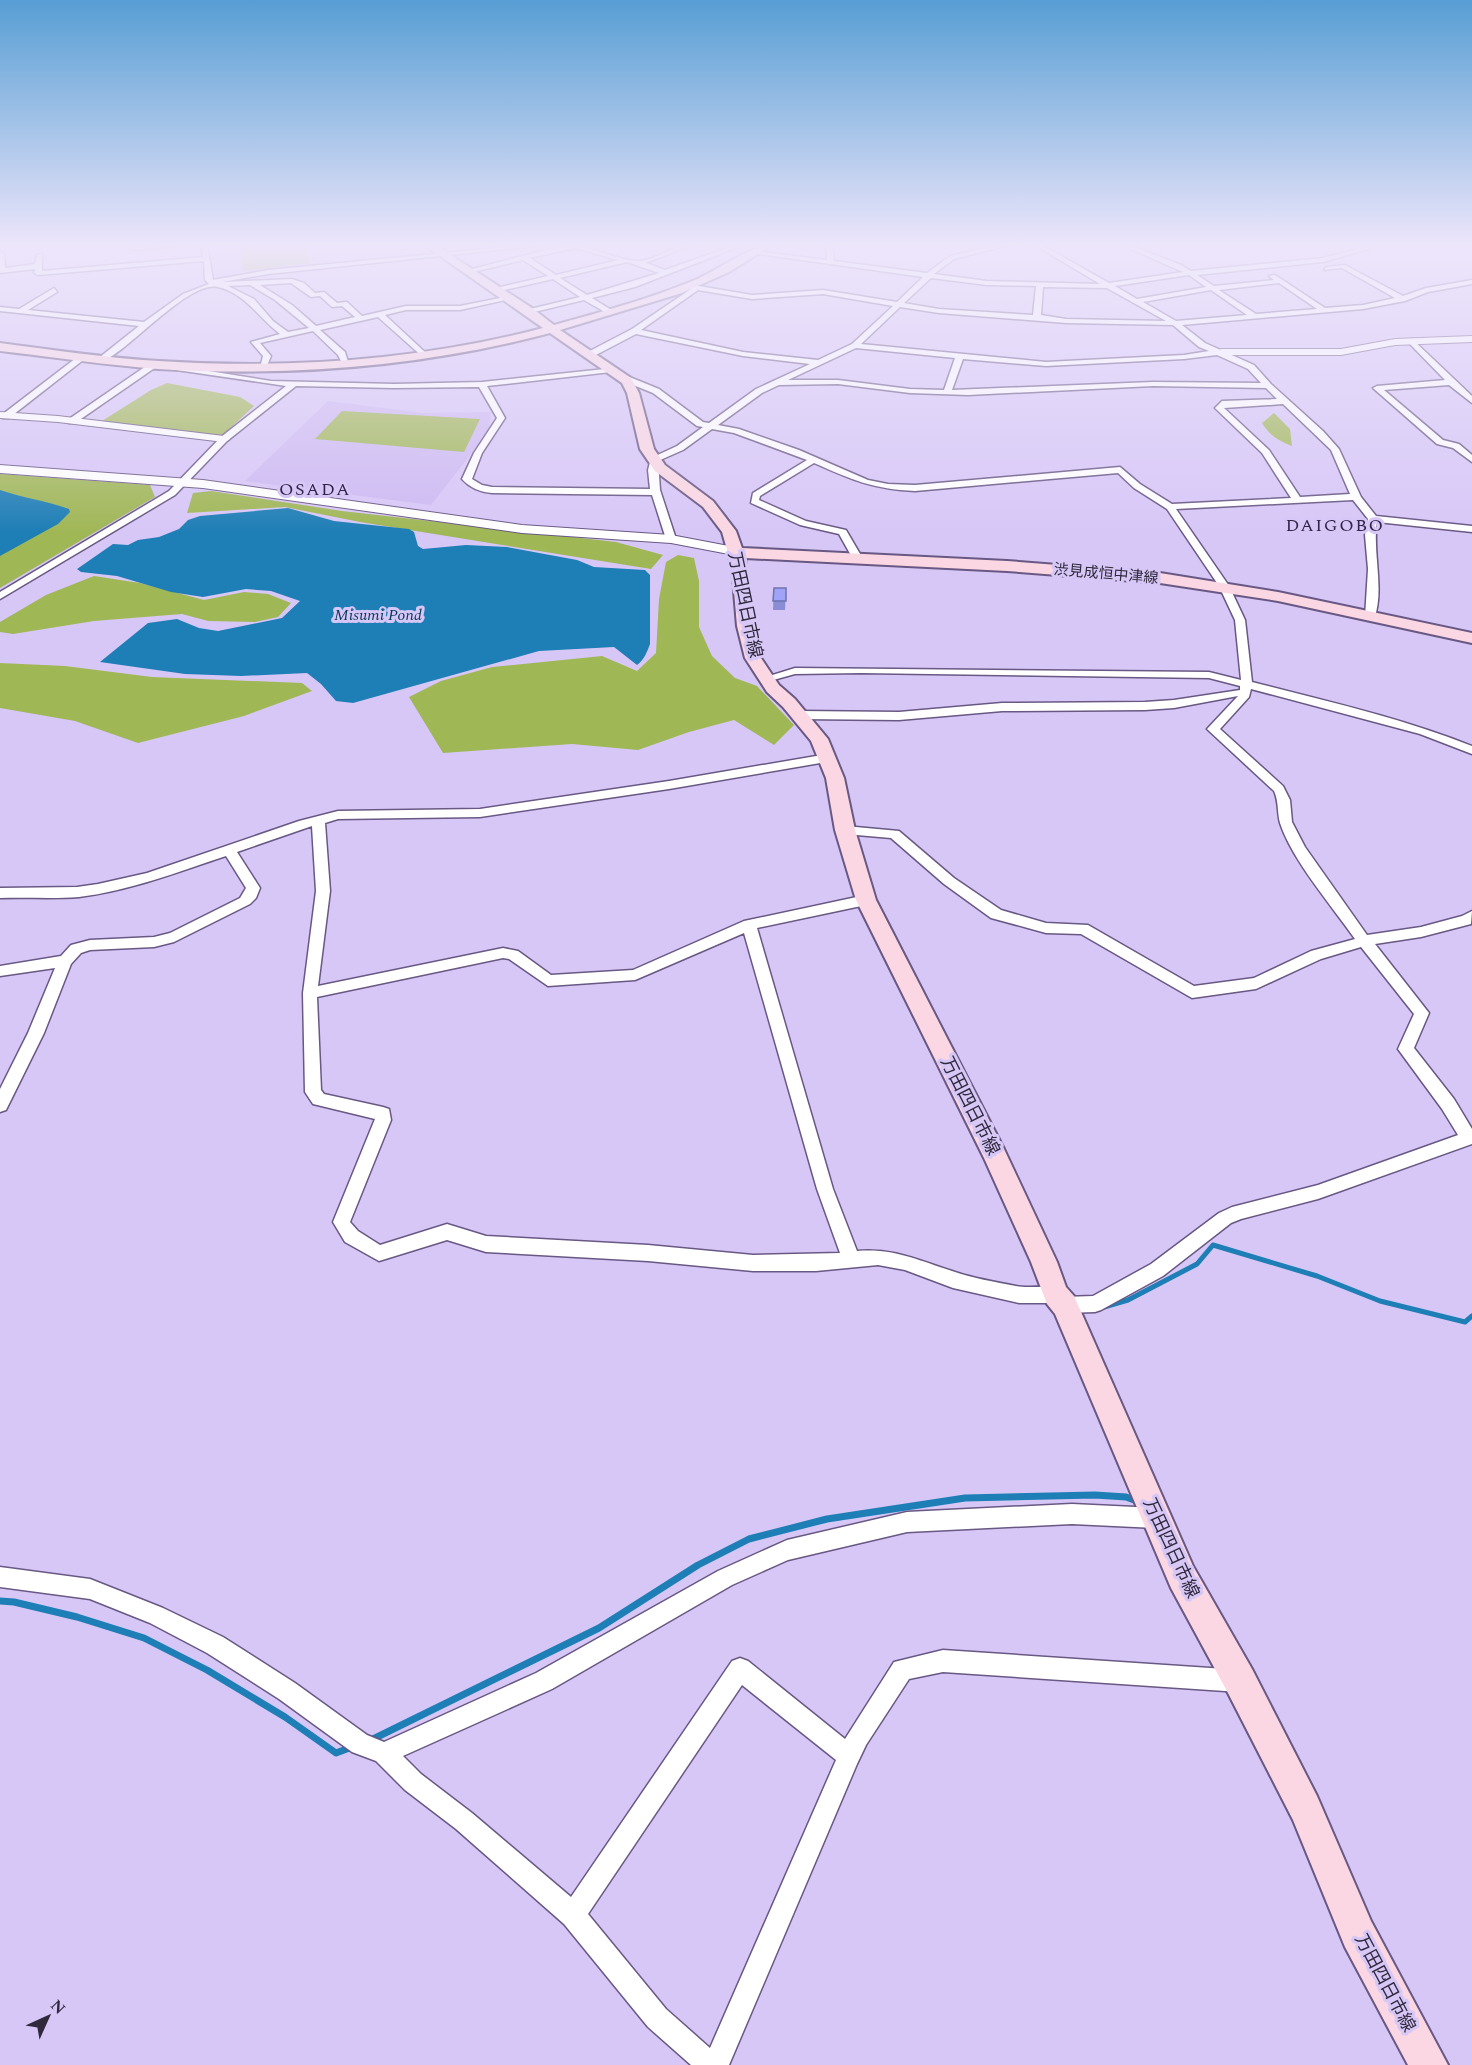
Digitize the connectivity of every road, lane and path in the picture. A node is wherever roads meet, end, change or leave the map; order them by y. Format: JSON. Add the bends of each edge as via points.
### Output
{"nodes":[{"id":1,"x":127,"y":340,"type":"edge"},
{"id":2,"x":262,"y":340,"type":"edge"},
{"id":3,"x":327,"y":340,"type":"edge"},
{"id":4,"x":407,"y":340,"type":"edge"},
{"id":5,"x":505,"y":340,"type":"edge"},
{"id":6,"x":567,"y":340,"type":"edge"},
{"id":7,"x":617,"y":340,"type":"edge"},
{"id":8,"x":679,"y":340,"type":"edge"},
{"id":9,"x":861,"y":340,"type":"edge"},
{"id":10,"x":1196,"y":340,"type":"edge"},
{"id":11,"x":1431,"y":340,"type":"edge"},
{"id":12,"x":1412,"y":341,"type":"junction"},
{"id":13,"x":855,"y":346,"type":"junction"},
{"id":14,"x":1,"y":348,"type":"edge"},
{"id":15,"x":1221,"y":352,"type":"junction"},
{"id":16,"x":589,"y":355,"type":"junction"},
{"id":17,"x":424,"y":356,"type":"junction"},
{"id":18,"x":960,"y":356,"type":"junction"},
{"id":19,"x":82,"y":357,"type":"junction"},
{"id":20,"x":103,"y":359,"type":"junction"},
{"id":21,"x":1138,"y":360,"type":"junction"},
{"id":22,"x":346,"y":363,"type":"junction"},
{"id":23,"x":820,"y":363,"type":"junction"},
{"id":24,"x":155,"y":364,"type":"junction"},
{"id":25,"x":263,"y":366,"type":"junction"},
{"id":26,"x":611,"y":370,"type":"junction"},
{"id":27,"x":1148,"y":376,"type":"junction"},
{"id":28,"x":624,"y":378,"type":"junction"},
{"id":29,"x":778,"y":382,"type":"junction"},
{"id":30,"x":1451,"y":382,"type":"junction"},
{"id":31,"x":293,"y":384,"type":"junction"},
{"id":32,"x":482,"y":384,"type":"junction"},
{"id":33,"x":1268,"y":386,"type":"junction"},
{"id":34,"x":947,"y":392,"type":"junction"},
{"id":35,"x":1472,"y":400,"type":"edge"},
{"id":36,"x":1285,"y":401,"type":"junction"},
{"id":37,"x":3,"y":416,"type":"edge"},
{"id":38,"x":72,"y":421,"type":"junction"},
{"id":39,"x":712,"y":427,"type":"junction"},
{"id":40,"x":224,"y":439,"type":"junction"},
{"id":41,"x":1472,"y":459,"type":"edge"},
{"id":42,"x":654,"y":460,"type":"junction"},
{"id":43,"x":813,"y":460,"type":"junction"},
{"id":44,"x":0,"y":469,"type":"edge"},
{"id":45,"x":183,"y":483,"type":"junction"},
{"id":46,"x":655,"y":492,"type":"junction"},
{"id":47,"x":1356,"y":497,"type":"junction"},
{"id":48,"x":1297,"y":500,"type":"junction"},
{"id":49,"x":1170,"y":507,"type":"junction"},
{"id":50,"x":1373,"y":519,"type":"junction"},
{"id":51,"x":1472,"y":529,"type":"edge"},
{"id":52,"x":671,"y":539,"type":"junction"},
{"id":53,"x":734,"y":551,"type":"junction"},
{"id":54,"x":858,"y":559,"type":"junction"},
{"id":55,"x":1224,"y":586,"type":"junction"},
{"id":56,"x":0,"y":596,"type":"edge"},
{"id":57,"x":1370,"y":617,"type":"junction"},
{"id":58,"x":1472,"y":638,"type":"edge"},
{"id":59,"x":766,"y":679,"type":"junction"},
{"id":60,"x":1246,"y":690,"type":"junction"},
{"id":61,"x":800,"y":715,"type":"junction"},
{"id":62,"x":1472,"y":750,"type":"edge"},
{"id":63,"x":828,"y":758,"type":"junction"},
{"id":64,"x":318,"y":821,"type":"junction"},
{"id":65,"x":845,"y":830,"type":"junction"},
{"id":66,"x":228,"y":850,"type":"junction"},
{"id":67,"x":0,"y":893,"type":"edge"},
{"id":68,"x":866,"y":900,"type":"junction"},
{"id":69,"x":1472,"y":916,"type":"edge"},
{"id":70,"x":749,"y":925,"type":"junction"},
{"id":71,"x":1364,"y":941,"type":"junction"},
{"id":72,"x":65,"y":961,"type":"junction"},
{"id":73,"x":0,"y":971,"type":"edge"},
{"id":74,"x":310,"y":993,"type":"junction"},
{"id":75,"x":0,"y":1105,"type":"edge"},
{"id":76,"x":1471,"y":1138,"type":"edge"},
{"id":77,"x":851,"y":1259,"type":"junction"},
{"id":78,"x":1060,"y":1300,"type":"junction"},
{"id":79,"x":1155,"y":1518,"type":"junction"},
{"id":80,"x":0,"y":1576,"type":"edge"},
{"id":81,"x":1240,"y":1681,"type":"junction"},
{"id":82,"x":384,"y":1753,"type":"junction"},
{"id":83,"x":849,"y":1756,"type":"junction"},
{"id":84,"x":573,"y":1915,"type":"junction"},
{"id":85,"x":711,"y":2065,"type":"edge"},
{"id":86,"x":716,"y":2065,"type":"edge"},
{"id":87,"x":1429,"y":2065,"type":"edge"}],
"edges":[{"from":1,"to":20,"type":"street"},
{"from":2,"to":25,"type":"street","via":[[255,342],[267,356]]},
{"from":3,"to":22,"type":"street"},
{"from":4,"to":17,"type":"street"},
{"from":5,"to":17,"type":"main road"},
{"from":6,"to":16,"type":"main road"},
{"from":7,"to":16,"type":"street"},
{"from":8,"to":23,"type":"street","via":[[743,354]]},
{"from":9,"to":13,"type":"street"},
{"from":10,"to":15,"type":"street"},
{"from":11,"to":12,"type":"street"},
{"from":12,"to":15,"type":"street","via":[[1341,352]]},
{"from":12,"to":30,"type":"street"},
{"from":13,"to":18,"type":"street"},
{"from":13,"to":23,"type":"street"},
{"from":14,"to":19,"type":"main road"},
{"from":15,"to":21,"type":"street"},
{"from":15,"to":33,"type":"street","via":[[1251,367]]},
{"from":16,"to":26,"type":"main road"},
{"from":17,"to":22,"type":"main road"},
{"from":18,"to":21,"type":"street","via":[[1046,364]]},
{"from":18,"to":34,"type":"street"},
{"from":19,"to":20,"type":"main road"},
{"from":19,"to":37,"type":"street"},
{"from":20,"to":24,"type":"main road"},
{"from":21,"to":27,"type":"street"},
{"from":22,"to":25,"type":"main road"},
{"from":23,"to":29,"type":"street"},
{"from":24,"to":25,"type":"main road"},
{"from":24,"to":31,"type":"street"},
{"from":24,"to":38,"type":"street"},
{"from":26,"to":28,"type":"main road"},
{"from":26,"to":32,"type":"street"},
{"from":27,"to":33,"type":"street"},
{"from":27,"to":34,"type":"street","via":[[996,393]]},
{"from":28,"to":39,"type":"street","via":[[656,391],[700,424]]},
{"from":28,"to":42,"type":"main road","name":"万田四日市線","via":[[633,393],[642,434]]},
{"from":29,"to":34,"type":"street","via":[[838,382]]},
{"from":29,"to":39,"type":"street","via":[[759,391]]},
{"from":30,"to":35,"type":"street"},
{"from":30,"to":41,"type":"street","via":[[1377,388],[1440,441],[1456,446]]},
{"from":31,"to":32,"type":"street"},
{"from":31,"to":40,"type":"street"},
{"from":32,"to":46,"type":"street","via":[[501,418],[478,453],[467,479],[473,486],[485,490]]},
{"from":33,"to":36,"type":"street"},
{"from":36,"to":47,"type":"street","via":[[1335,449]]},
{"from":36,"to":48,"type":"street","via":[[1222,404],[1219,408],[1266,452]]},
{"from":37,"to":38,"type":"street"},
{"from":38,"to":40,"type":"street"},
{"from":39,"to":42,"type":"street"},
{"from":39,"to":43,"type":"street","via":[[736,430]]},
{"from":40,"to":45,"type":"street"},
{"from":42,"to":46,"type":"street"},
{"from":42,"to":53,"type":"main road","name":"万田四日市線","via":[[719,516],[729,531]]},
{"from":43,"to":49,"type":"street","via":[[865,482],[915,488],[1120,470]]},
{"from":43,"to":54,"type":"street","via":[[756,495],[754,501],[803,523],[843,532]]},
{"from":44,"to":45,"type":"street"},
{"from":45,"to":52,"type":"street","via":[[522,529]]},
{"from":45,"to":56,"type":"street"},
{"from":46,"to":52,"type":"street"},
{"from":47,"to":48,"type":"street"},
{"from":47,"to":50,"type":"street"},
{"from":48,"to":49,"type":"street"},
{"from":49,"to":55,"type":"street"},
{"from":50,"to":51,"type":"street"},
{"from":50,"to":57,"type":"street"},
{"from":52,"to":53,"type":"street"},
{"from":53,"to":54,"type":"main road","name":"渋見成恒中津線"},
{"from":53,"to":59,"type":"main road","name":"万田四日市線","via":[[740,567],[749,646]]},
{"from":54,"to":55,"type":"main road","name":"渋見成恒中津線","via":[[1124,574]]},
{"from":55,"to":57,"type":"main road","name":"渋見成恒中津線"},
{"from":55,"to":60,"type":"street","via":[[1240,620]]},
{"from":57,"to":58,"type":"main road","name":"渋見成恒中津線"},
{"from":59,"to":60,"type":"street","via":[[795,671],[1104,672],[1209,675]]},
{"from":59,"to":61,"type":"main road","name":"万田四日市線"},
{"from":60,"to":61,"type":"street","via":[[1145,706],[1002,707],[898,717]]},
{"from":60,"to":62,"type":"street","via":[[1383,719]]},
{"from":60,"to":71,"type":"street","via":[[1213,729],[1279,789],[1286,822],[1299,849]]},
{"from":61,"to":63,"type":"main road","name":"万田四日市線"},
{"from":63,"to":64,"type":"street","via":[[480,813],[338,815]]},
{"from":63,"to":65,"type":"main road","name":"万田四日市線"},
{"from":64,"to":66,"type":"street"},
{"from":64,"to":74,"type":"street","via":[[323,891]]},
{"from":65,"to":68,"type":"main road","name":"万田四日市線"},
{"from":65,"to":71,"type":"street","via":[[894,834],[996,914],[1046,928],[1083,929],[1192,992],[1256,983],[1316,955]]},
{"from":66,"to":67,"type":"street","via":[[149,877],[98,889]]},
{"from":66,"to":72,"type":"street","via":[[253,888],[245,901],[174,937],[137,945],[90,945],[76,949]]},
{"from":68,"to":70,"type":"street"},
{"from":68,"to":78,"type":"main road","name":"万田四日市線","via":[[995,1156]]},
{"from":69,"to":71,"type":"street","via":[[1421,932]]},
{"from":70,"to":74,"type":"street","via":[[636,975],[548,981],[513,955],[503,953]]},
{"from":70,"to":77,"type":"street","via":[[825,1189]]},
{"from":71,"to":76,"type":"street","via":[[1422,1013],[1406,1049]]},
{"from":72,"to":73,"type":"street"},
{"from":72,"to":75,"type":"street","via":[[36,1033]]},
{"from":74,"to":77,"type":"street","via":[[313,1092],[319,1099],[383,1114],[340,1222],[344,1233],[379,1253],[447,1232],[486,1244],[753,1263]]},
{"from":76,"to":78,"type":"street","via":[[1318,1192],[1238,1212],[1157,1270],[1095,1304]]},
{"from":77,"to":78,"type":"street","via":[[878,1257],[905,1262],[953,1280]]},
{"from":78,"to":79,"type":"main road","name":"万田四日市線"},
{"from":79,"to":81,"type":"main road","name":"万田四日市線","via":[[1182,1577]]},
{"from":79,"to":82,"type":"street","via":[[1072,1514],[907,1522],[787,1550],[725,1578],[544,1681]]},
{"from":80,"to":82,"type":"street","via":[[90,1589],[156,1615],[215,1645],[360,1744]]},
{"from":81,"to":83,"type":"street","via":[[944,1661],[902,1670]]},
{"from":81,"to":87,"type":"main road","name":"万田四日市線","via":[[1305,1808],[1358,1934]]},
{"from":82,"to":84,"type":"street","via":[[412,1782],[464,1821]]},
{"from":83,"to":84,"type":"street","via":[[740,1669]]},
{"from":83,"to":86,"type":"street"},
{"from":84,"to":85,"type":"street","via":[[657,2018]]}]}
